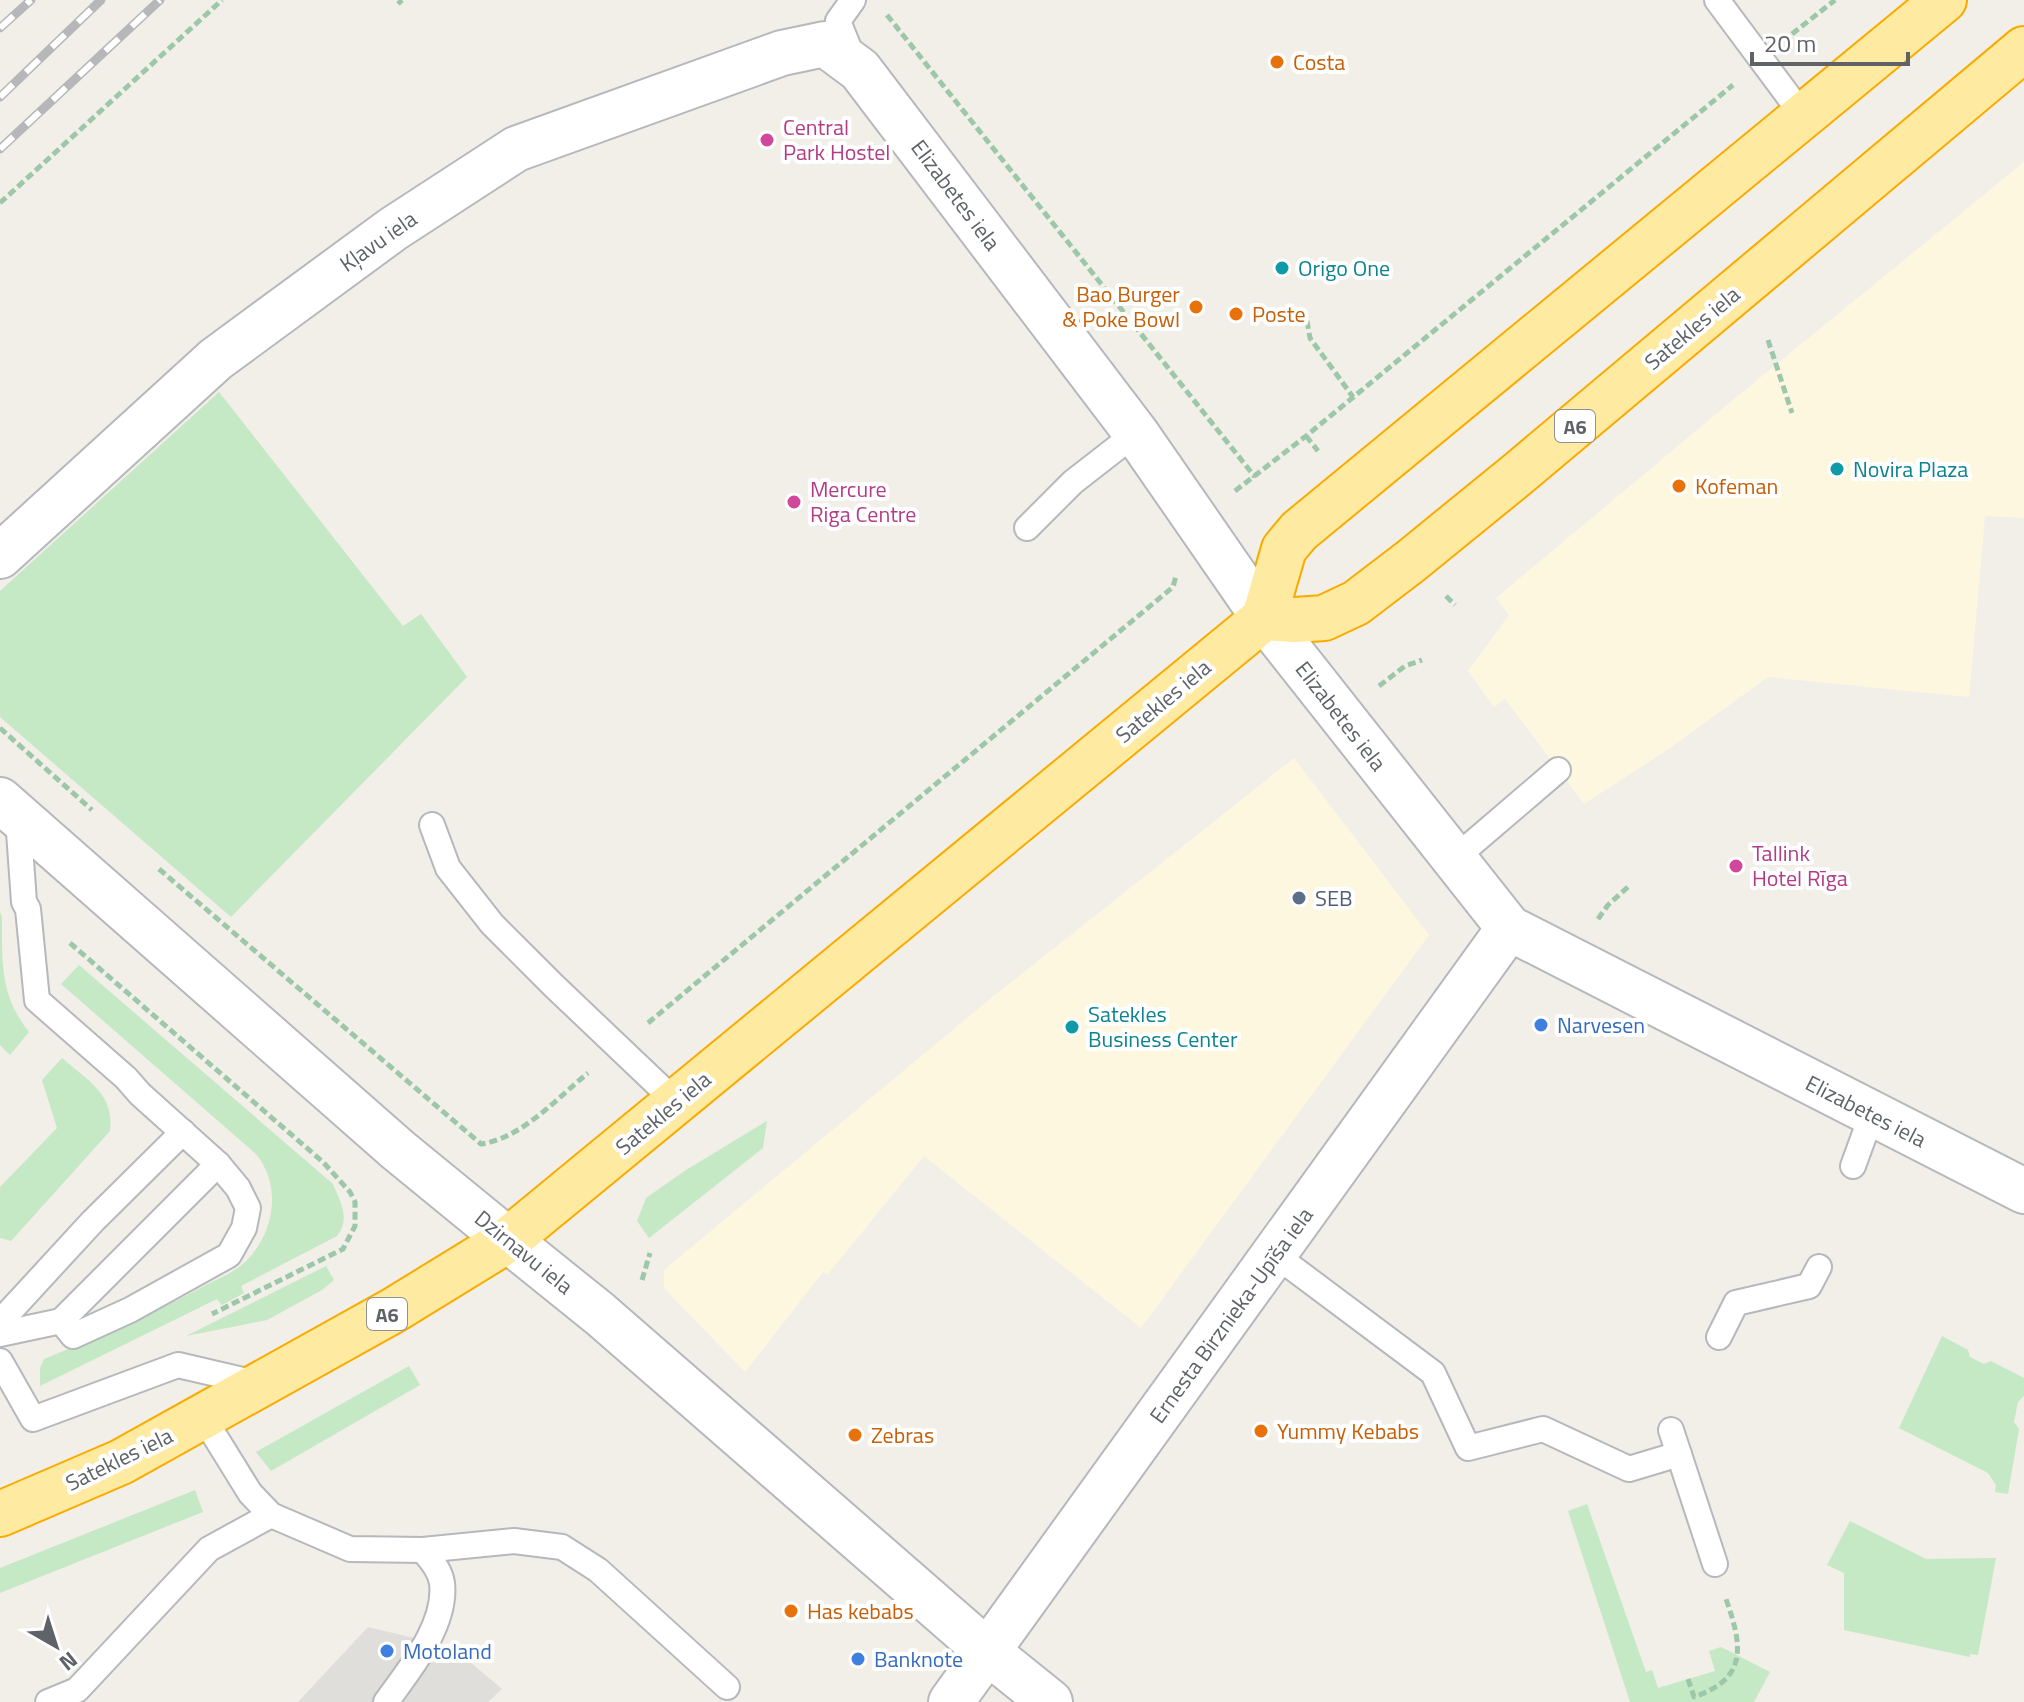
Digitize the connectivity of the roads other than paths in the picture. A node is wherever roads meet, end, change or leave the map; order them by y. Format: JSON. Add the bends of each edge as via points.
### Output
{"nodes":[{"id":1,"x":853,"y":0,"type":"edge"},
{"id":2,"x":1717,"y":0,"type":"edge"},
{"id":3,"x":1944,"y":0,"type":"edge"},
{"id":4,"x":825,"y":44,"type":"joint"},
{"id":5,"x":2024,"y":49,"type":"edge"},
{"id":6,"x":860,"y":70,"type":"junction"},
{"id":7,"x":1804,"y":117,"type":"junction"},
{"id":8,"x":1136,"y":433,"type":"junction"},
{"id":9,"x":1027,"y":528,"type":"dead end"},
{"id":10,"x":0,"y":556,"type":"edge"},
{"id":11,"x":1264,"y":618,"type":"junction"},
{"id":12,"x":1558,"y":770,"type":"dead end"},
{"id":13,"x":9,"y":808,"type":"edge"},
{"id":14,"x":432,"y":825,"type":"dead end"},
{"id":15,"x":1454,"y":859,"type":"junction"},
{"id":16,"x":1509,"y":928,"type":"junction"},
{"id":17,"x":676,"y":1102,"type":"junction"},
{"id":18,"x":1872,"y":1114,"type":"junction"},
{"id":19,"x":183,"y":1132,"type":"junction"},
{"id":20,"x":218,"y":1164,"type":"junction"},
{"id":21,"x":1853,"y":1166,"type":"dead end"},
{"id":22,"x":2024,"y":1191,"type":"edge"},
{"id":23,"x":508,"y":1240,"type":"junction"},
{"id":24,"x":1274,"y":1254,"type":"junction"},
{"id":25,"x":1819,"y":1267,"type":"dead end"},
{"id":26,"x":61,"y":1321,"type":"junction"},
{"id":27,"x":0,"y":1322,"type":"edge"},
{"id":28,"x":0,"y":1334,"type":"edge"},
{"id":29,"x":1719,"y":1337,"type":"dead end"},
{"id":30,"x":0,"y":1361,"type":"edge"},
{"id":31,"x":263,"y":1384,"type":"junction"},
{"id":32,"x":203,"y":1417,"type":"junction"},
{"id":33,"x":1671,"y":1430,"type":"dead end"},
{"id":34,"x":1679,"y":1454,"type":"junction"},
{"id":35,"x":0,"y":1514,"type":"edge"},
{"id":36,"x":271,"y":1515,"type":"junction"},
{"id":37,"x":423,"y":1550,"type":"junction"},
{"id":38,"x":1715,"y":1564,"type":"road end"},
{"id":39,"x":988,"y":1652,"type":"junction"},
{"id":40,"x":727,"y":1687,"type":"dead end"},
{"id":41,"x":48,"y":1702,"type":"edge"},
{"id":42,"x":386,"y":1702,"type":"edge"},
{"id":43,"x":951,"y":1702,"type":"edge"},
{"id":44,"x":1050,"y":1702,"type":"edge"}],
"edges":[{"from":1,"to":6,"type":"lane","via":[[838,21]]},
{"from":2,"to":7,"type":"lane"},
{"from":3,"to":7,"type":"highway"},
{"from":4,"to":6,"type":"street","name":"Elizabetes iela"},
{"from":4,"to":10,"type":"street","name":"Kļavu iela","via":[[782,53],[516,149],[393,229],[216,359]]},
{"from":5,"to":11,"type":"highway","name":"Satekles iela","number":"A6","via":[[1367,594],[1324,618]]},
{"from":6,"to":8,"type":"street","name":"Elizabetes iela"},
{"from":7,"to":11,"type":"highway","via":[[1299,531],[1284,549]]},
{"from":8,"to":9,"type":"lane","via":[[1073,482]]},
{"from":8,"to":11,"type":"street","name":"Elizabetes iela"},
{"from":11,"to":15,"type":"street","name":"Elizabetes iela"},
{"from":11,"to":17,"type":"highway","name":"Satekles iela","number":"A6"},
{"from":12,"to":15,"type":"lane"},
{"from":13,"to":19,"type":"lane","via":[[28,909],[37,1000]]},
{"from":13,"to":23,"type":"street","name":"Dzirnavu iela"},
{"from":14,"to":17,"type":"lane","via":[[448,868],[492,924]]},
{"from":15,"to":16,"type":"street","name":"Elizabetes iela"},
{"from":16,"to":18,"type":"street","name":"Elizabetes iela"},
{"from":16,"to":24,"type":"street","name":"Ernesta Birznieka-Upīša iela"},
{"from":17,"to":23,"type":"highway","name":"Satekles iela","number":"A6"},
{"from":18,"to":21,"type":"lane"},
{"from":18,"to":22,"type":"street","name":"Elizabetes iela"},
{"from":19,"to":20,"type":"lane"},
{"from":19,"to":27,"type":"lane"},
{"from":20,"to":26,"type":"lane"},
{"from":20,"to":26,"type":"lane","via":[[248,1208],[229,1255],[73,1336]]},
{"from":23,"to":31,"type":"highway","name":"Satekles iela","number":"A6"},
{"from":23,"to":39,"type":"street","name":"Dzirnavu iela"},
{"from":24,"to":34,"type":"lane","via":[[1433,1373],[1468,1448],[1543,1429],[1629,1469]]},
{"from":24,"to":39,"type":"street","name":"Ernesta Birznieka-Upīša iela"},
{"from":25,"to":29,"type":"lane","via":[[1809,1286],[1736,1303]]},
{"from":26,"to":28,"type":"lane"},
{"from":30,"to":31,"type":"lane","via":[[33,1419],[178,1365]]},
{"from":31,"to":32,"type":"highway","name":"Satekles iela","number":"A6"},
{"from":32,"to":35,"type":"highway","name":"Satekles iela","number":"A6","via":[[121,1462]]},
{"from":32,"to":36,"type":"lane","via":[[250,1493]]},
{"from":33,"to":34,"type":"lane"},
{"from":34,"to":38,"type":"lane"},
{"from":36,"to":37,"type":"lane","via":[[350,1549]]},
{"from":36,"to":41,"type":"lane","via":[[209,1549],[77,1690]]},
{"from":37,"to":40,"type":"lane","via":[[514,1541],[562,1547],[598,1570]]},
{"from":37,"to":42,"type":"lane","via":[[436,1565],[442,1584],[437,1622]]},
{"from":39,"to":43,"type":"street","name":"Ernesta Birznieka-Upīša iela"},
{"from":39,"to":44,"type":"street","name":"Dzirnavu iela"}]}
